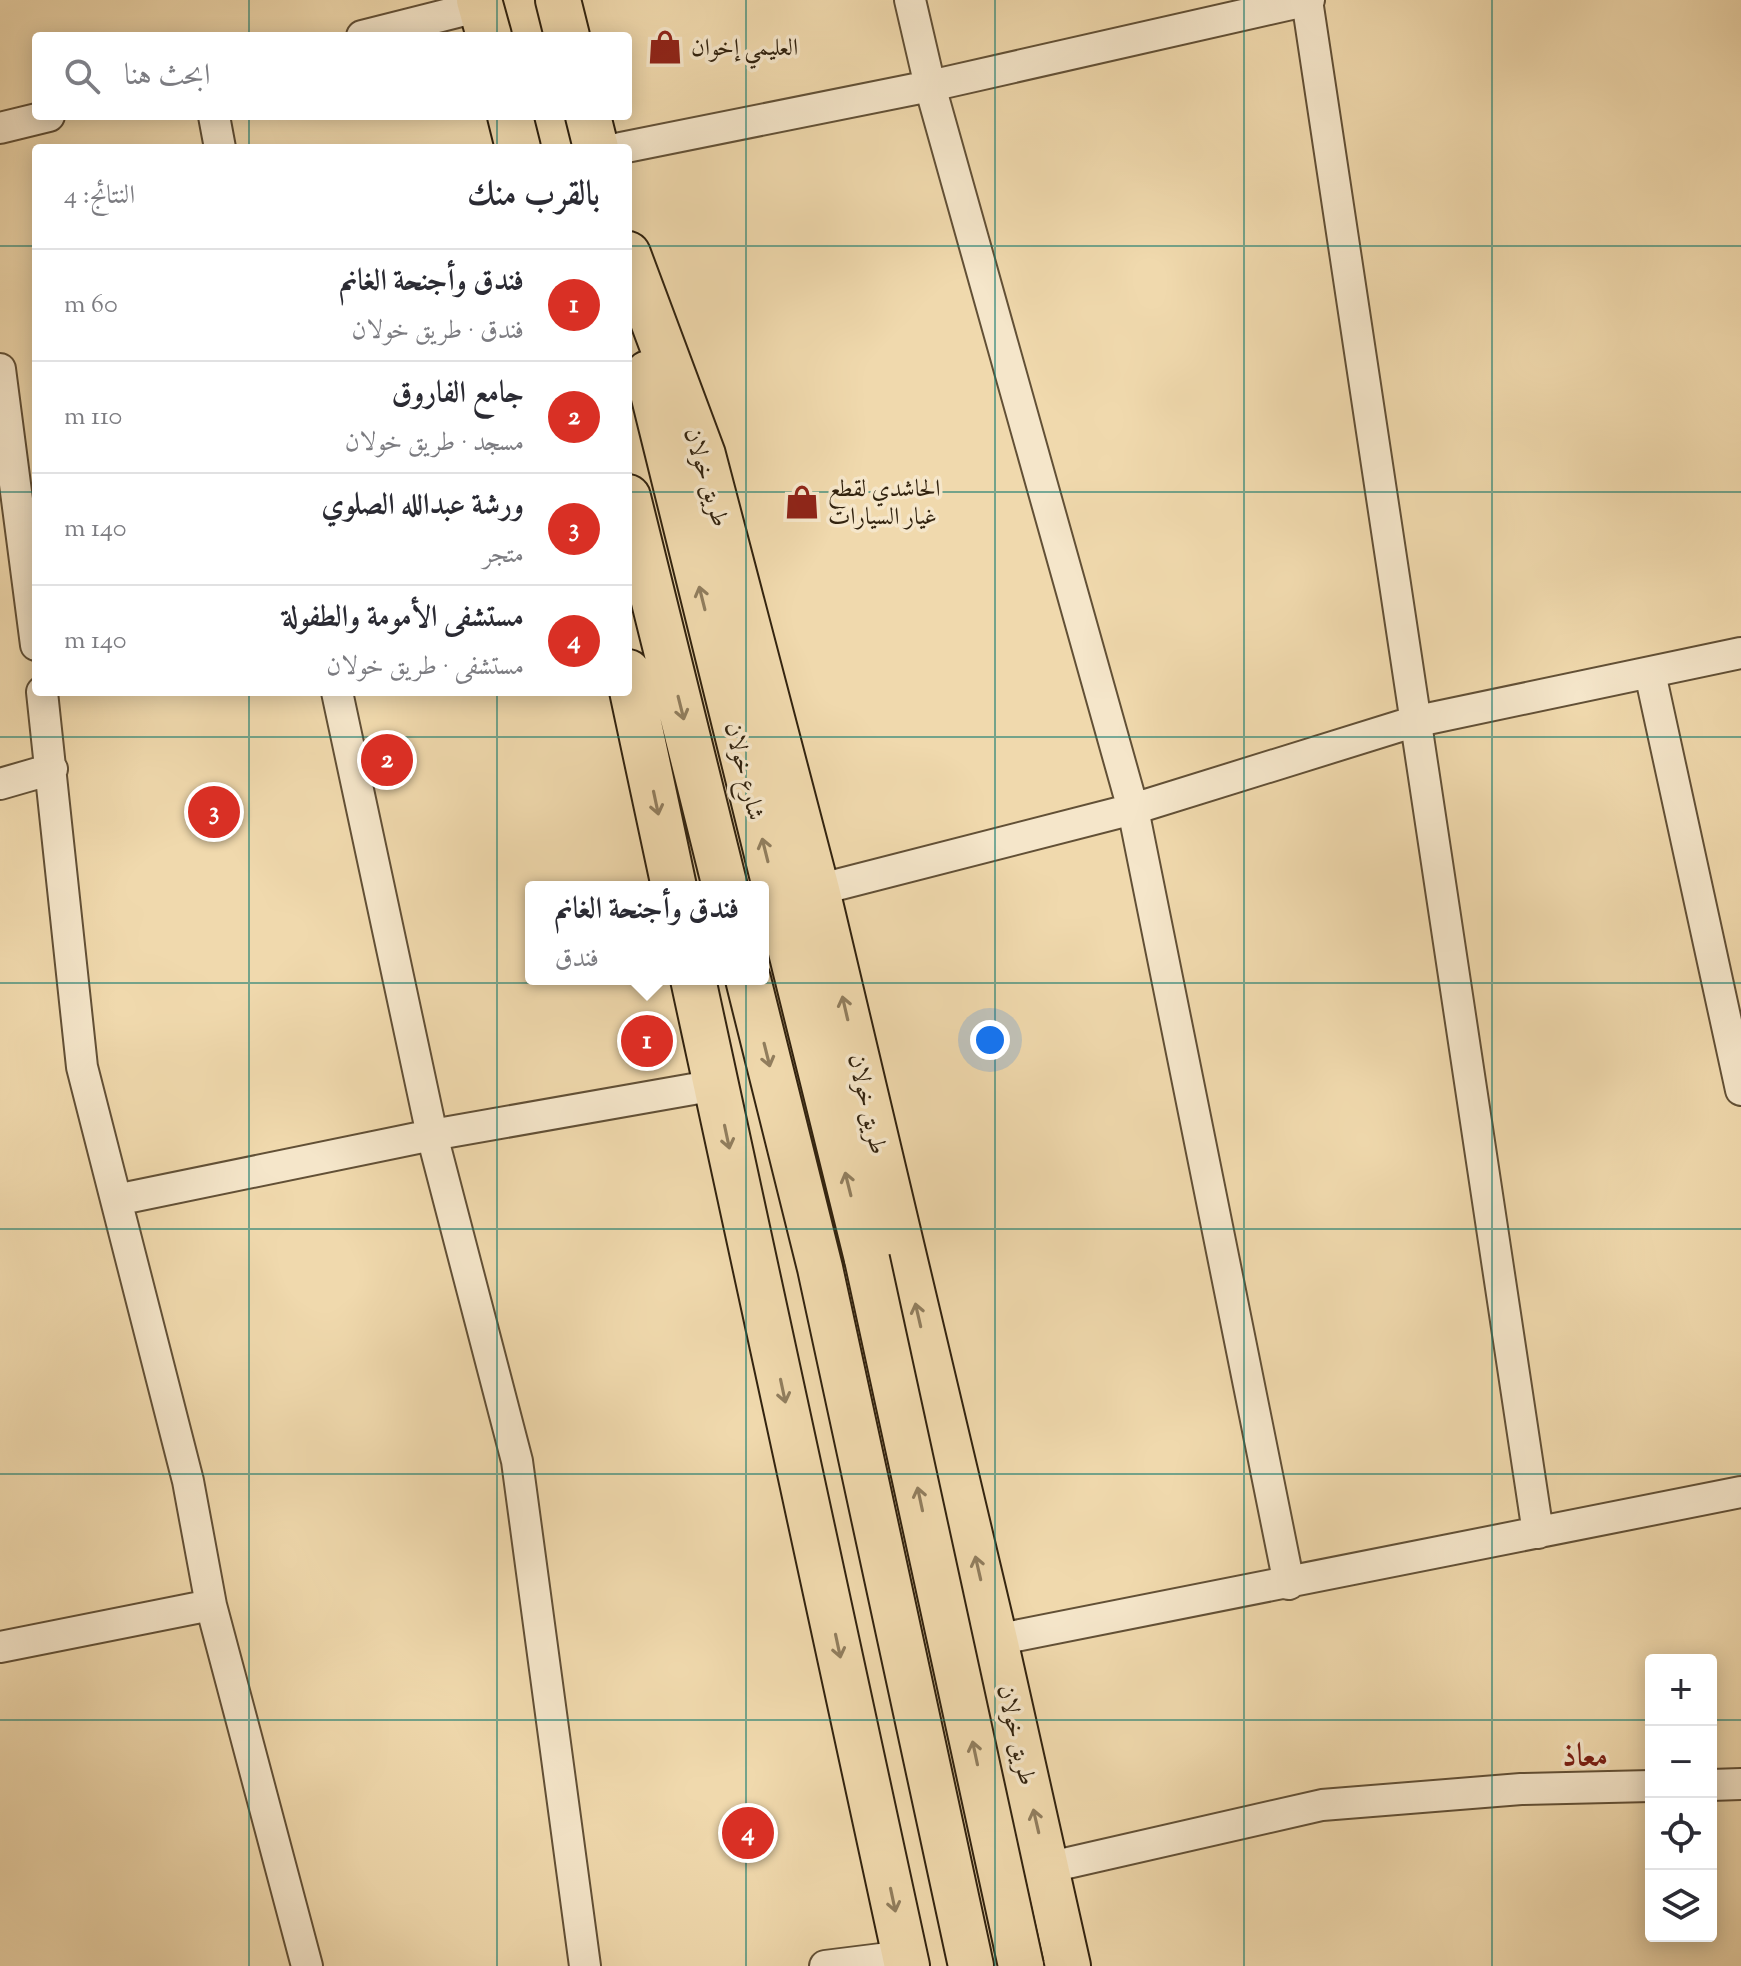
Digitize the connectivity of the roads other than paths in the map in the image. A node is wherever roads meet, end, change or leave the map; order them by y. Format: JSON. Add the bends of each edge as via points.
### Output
{"nodes":[{"id":1,"x":558,"y":0,"type":"edge"},
{"id":2,"x":910,"y":0,"type":"edge"},
{"id":3,"x":1308,"y":0,"type":"edge"},
{"id":4,"x":483,"y":14,"type":"edge"},
{"id":5,"x":384,"y":32,"type":"edge"},
{"id":6,"x":566,"y":32,"type":"edge"},
{"id":7,"x":930,"y":86,"type":"junction"},
{"id":8,"x":33,"y":120,"type":"edge"},
{"id":9,"x":215,"y":120,"type":"edge"},
{"id":10,"x":511,"y":120,"type":"edge"},
{"id":11,"x":589,"y":120,"type":"edge"},
{"id":12,"x":0,"y":128,"type":"edge"},
{"id":13,"x":219,"y":144,"type":"edge"},
{"id":14,"x":517,"y":144,"type":"edge"},
{"id":15,"x":595,"y":144,"type":"edge"},
{"id":16,"x":632,"y":146,"type":"edge"},
{"id":17,"x":632,"y":265,"type":"edge"},
{"id":18,"x":632,"y":299,"type":"edge"},
{"id":19,"x":0,"y":369,"type":"edge"},
{"id":20,"x":632,"y":513,"type":"edge"},
{"id":21,"x":32,"y":614,"type":"edge"},
{"id":22,"x":1741,"y":653,"type":"edge"},
{"id":23,"x":1650,"y":673,"type":"junction"},
{"id":24,"x":632,"y":691,"type":"edge"},
{"id":25,"x":43,"y":696,"type":"edge"},
{"id":26,"x":338,"y":696,"type":"edge"},
{"id":27,"x":1413,"y":722,"type":"junction"},
{"id":28,"x":52,"y":769,"type":"junction"},
{"id":29,"x":0,"y":784,"type":"edge"},
{"id":30,"x":1133,"y":809,"type":"junction"},
{"id":31,"x":673,"y":881,"type":"edge"},
{"id":32,"x":724,"y":881,"type":"edge"},
{"id":33,"x":817,"y":890,"type":"junction"},
{"id":34,"x":694,"y":985,"type":"edge"},
{"id":35,"x":749,"y":985,"type":"edge"},
{"id":36,"x":716,"y":1085,"type":"junction"},
{"id":37,"x":1741,"y":1090,"type":"edge"},
{"id":38,"x":432,"y":1135,"type":"junction"},
{"id":39,"x":116,"y":1200,"type":"junction"},
{"id":40,"x":867,"y":1259,"type":"joint"},
{"id":41,"x":1741,"y":1492,"type":"edge"},
{"id":42,"x":1538,"y":1533,"type":"junction"},
{"id":43,"x":1289,"y":1584,"type":"junction"},
{"id":44,"x":211,"y":1605,"type":"junction"},
{"id":45,"x":995,"y":1640,"type":"junction"},
{"id":46,"x":0,"y":1647,"type":"edge"},
{"id":47,"x":1741,"y":1784,"type":"edge"},
{"id":48,"x":1717,"y":1785,"type":"edge"},
{"id":49,"x":1645,"y":1786,"type":"edge"},
{"id":50,"x":1046,"y":1868,"type":"junction"},
{"id":51,"x":1066,"y":1959,"type":"edge"},
{"id":52,"x":906,"y":1961,"type":"edge"},
{"id":53,"x":307,"y":1966,"type":"edge"},
{"id":54,"x":585,"y":1966,"type":"edge"},
{"id":55,"x":825,"y":1966,"type":"edge"},
{"id":56,"x":971,"y":1966,"type":"edge"},
{"id":57,"x":1005,"y":1966,"type":"edge"},
{"id":58,"x":1021,"y":1966,"type":"edge"}],
"edges":[{"from":1,"to":6,"type":"main road"},
{"from":2,"to":7,"type":"street"},
{"from":3,"to":7,"type":"street"},
{"from":3,"to":27,"type":"street"},
{"from":4,"to":5,"type":"street"},
{"from":7,"to":16,"type":"street"},
{"from":7,"to":30,"type":"street"},
{"from":8,"to":12,"type":"street"},
{"from":9,"to":13,"type":"street"},
{"from":10,"to":14,"type":"main road"},
{"from":11,"to":15,"type":"main road"},
{"from":17,"to":33,"type":"main road","name":"طريق خولان","via":[[703,455]]},
{"from":40,"to":18,"type":"main road","name":"شارع خولان","one_way":true,"via":[[668,464]]},
{"from":19,"to":21,"type":"street"},
{"from":20,"to":32,"type":"main road","name":"شارع خولان","one_way":true},
{"from":22,"to":23,"type":"street"},
{"from":23,"to":27,"type":"street"},
{"from":23,"to":37,"type":"street"},
{"from":24,"to":31,"type":"main road","one_way":true},
{"from":25,"to":28,"type":"street"},
{"from":26,"to":38,"type":"street"},
{"from":27,"to":30,"type":"street"},
{"from":27,"to":42,"type":"street"},
{"from":28,"to":29,"type":"street"},
{"from":28,"to":39,"type":"street","via":[[82,1067]]},
{"from":30,"to":33,"type":"street"},
{"from":30,"to":43,"type":"street"},
{"from":45,"to":33,"type":"main road","name":"طريق خولان","one_way":true},
{"from":34,"to":36,"type":"main road"},
{"from":35,"to":56,"type":"main road","one_way":true,"via":[[820,1268]]},
{"from":36,"to":38,"type":"street"},
{"from":36,"to":52,"type":"main road","one_way":true},
{"from":38,"to":39,"type":"street"},
{"from":38,"to":54,"type":"street","via":[[517,1461]]},
{"from":39,"to":44,"type":"street","via":[[188,1481]]},
{"from":58,"to":40,"type":"main road","name":"طريق خولان","one_way":true,"bridge":true},
{"from":41,"to":42,"type":"street"},
{"from":42,"to":43,"type":"street"},
{"from":43,"to":45,"type":"street"},
{"from":44,"to":46,"type":"street"},
{"from":44,"to":53,"type":"street"},
{"from":50,"to":45,"type":"main road","name":"طريق خولان","one_way":true},
{"from":47,"to":48,"type":"street"},
{"from":49,"to":50,"type":"street","via":[[1521,1789],[1322,1805]]},
{"from":50,"to":51,"type":"main road","name":"طريق خولان"},
{"from":51,"to":57,"type":"main road"},
{"from":52,"to":55,"type":"street"}]}
